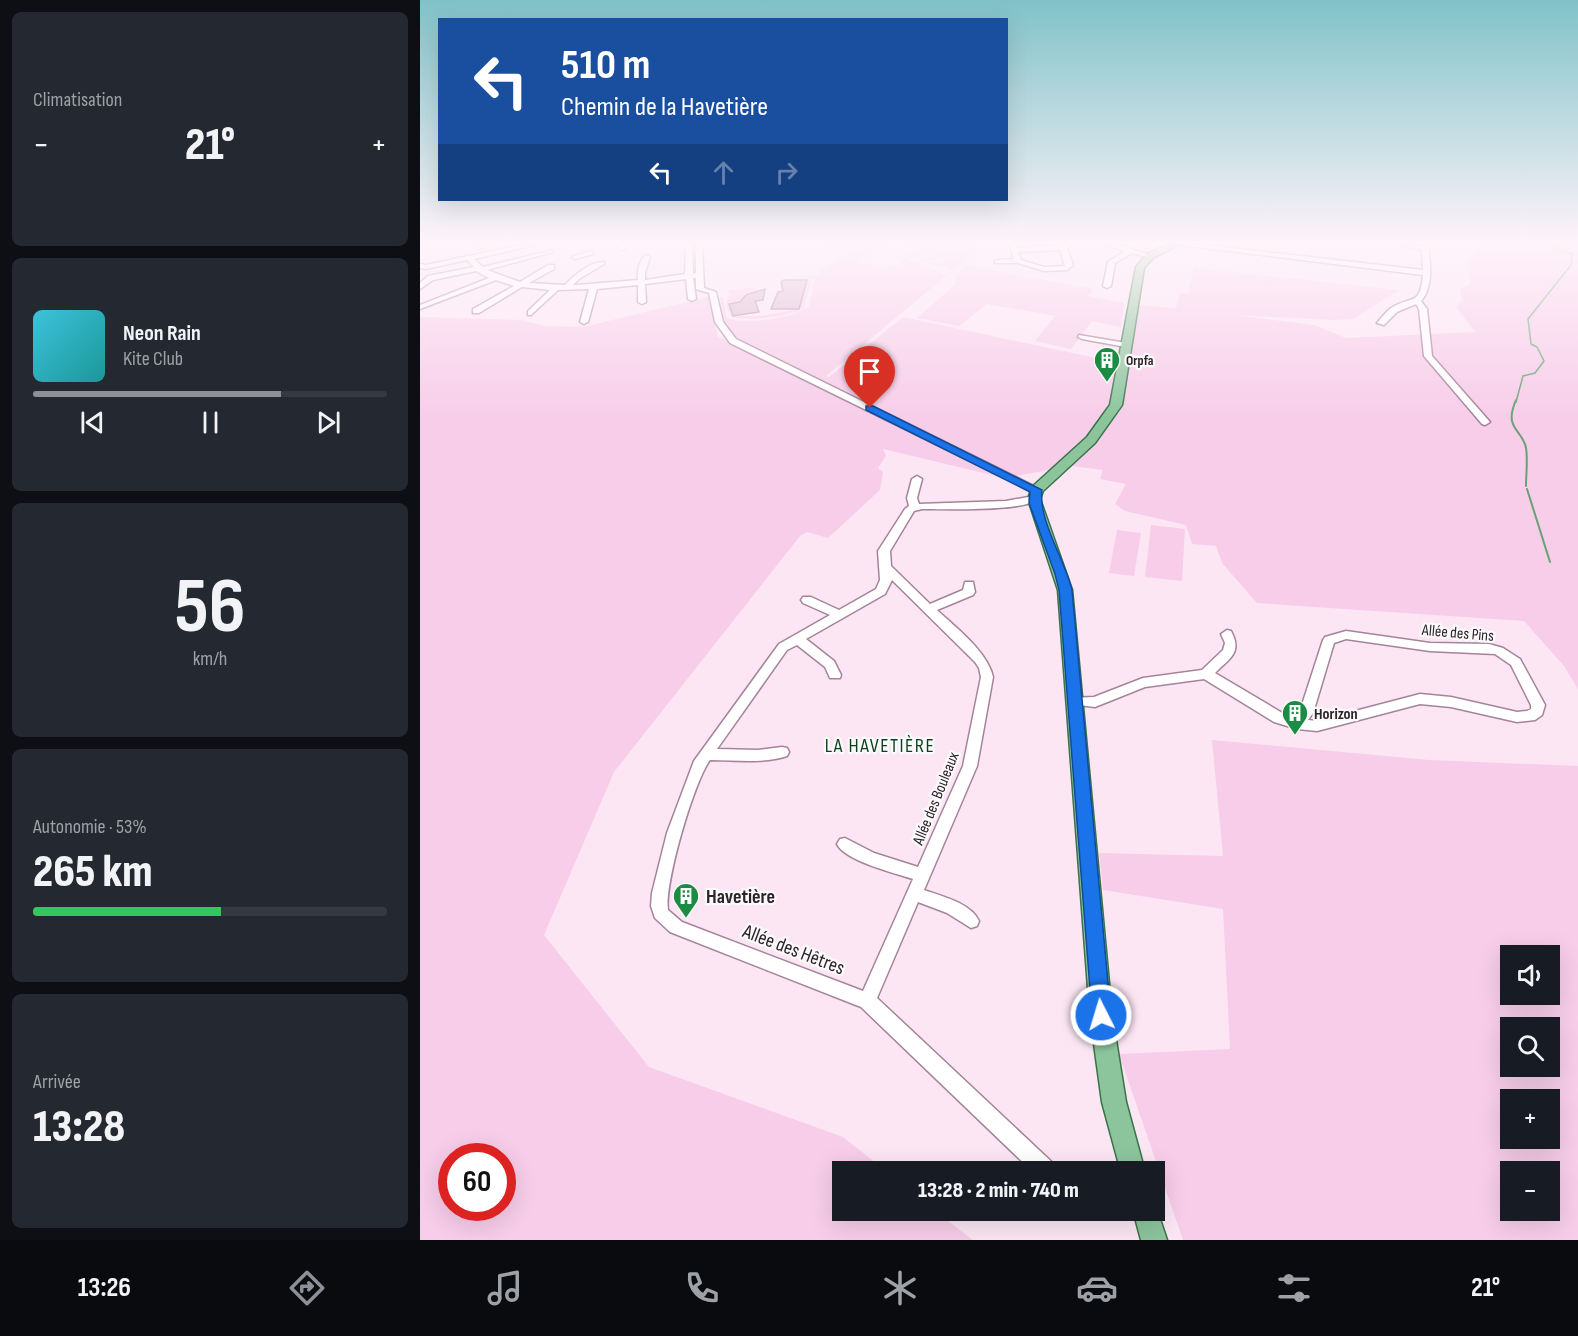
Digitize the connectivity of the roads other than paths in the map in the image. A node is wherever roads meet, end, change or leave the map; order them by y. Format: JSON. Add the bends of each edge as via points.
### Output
{"nodes":[{"id":1,"x":435,"y":302,"type":"edge"},
{"id":2,"x":493,"y":302,"type":"edge"},
{"id":3,"x":542,"y":302,"type":"edge"},
{"id":4,"x":590,"y":302,"type":"edge"},
{"id":5,"x":714,"y":302,"type":"edge"},
{"id":6,"x":1134,"y":302,"type":"edge"},
{"id":7,"x":1416,"y":302,"type":"edge"},
{"id":8,"x":1419,"y":302,"type":"edge"},
{"id":9,"x":422,"y":307,"type":"dead end"},
{"id":10,"x":476,"y":311,"type":"dead end"},
{"id":11,"x":531,"y":313,"type":"dead end"},
{"id":12,"x":585,"y":322,"type":"dead end"},
{"id":13,"x":1381,"y":323,"type":"dead end"},
{"id":14,"x":1082,"y":336,"type":"dead end"},
{"id":15,"x":1126,"y":345,"type":"junction"},
{"id":16,"x":1485,"y":423,"type":"dead end"},
{"id":17,"x":917,"y":479,"type":"dead end"},
{"id":18,"x":1036,"y":500,"type":"junction"},
{"id":19,"x":915,"y":508,"type":"junction"},
{"id":20,"x":885,"y":567,"type":"junction"},
{"id":21,"x":969,"y":585,"type":"dead end"},
{"id":22,"x":880,"y":591,"type":"junction"},
{"id":23,"x":911,"y":594,"type":"junction"},
{"id":24,"x":807,"y":600,"type":"dead end"},
{"id":25,"x":930,"y":608,"type":"junction"},
{"id":26,"x":838,"y":614,"type":"junction"},
{"id":27,"x":1227,"y":634,"type":"dead end"},
{"id":28,"x":796,"y":638,"type":"junction"},
{"id":29,"x":1206,"y":674,"type":"junction"},
{"id":30,"x":835,"y":675,"type":"dead end"},
{"id":31,"x":1075,"y":701,"type":"junction"},
{"id":32,"x":1297,"y":724,"type":"junction"},
{"id":33,"x":782,"y":752,"type":"dead end"},
{"id":34,"x":706,"y":754,"type":"junction"},
{"id":35,"x":845,"y":844,"type":"dead end"},
{"id":36,"x":922,"y":875,"type":"junction"},
{"id":37,"x":914,"y":893,"type":"junction"},
{"id":38,"x":971,"y":921,"type":"dead end"},
{"id":39,"x":867,"y":1001,"type":"junction"},
{"id":40,"x":1036,"y":1161,"type":"edge"},
{"id":41,"x":1130,"y":1161,"type":"edge"},
{"id":42,"x":1148,"y":1221,"type":"edge"},
{"id":43,"x":1154,"y":1240,"type":"edge"}],
"edges":[{"from":1,"to":9,"type":"street"},
{"from":2,"to":10,"type":"street"},
{"from":3,"to":11,"type":"street"},
{"from":4,"to":12,"type":"street"},
{"from":5,"to":18,"type":"street","via":[[719,322],[733,342]]},
{"from":6,"to":15,"type":"main road"},
{"from":7,"to":13,"type":"street","via":[[1394,310]]},
{"from":8,"to":16,"type":"street","via":[[1423,309],[1428,356]]},
{"from":14,"to":15,"type":"street"},
{"from":15,"to":18,"type":"main road","via":[[1116,405],[1102,428]]},
{"from":17,"to":19,"type":"street","via":[[912,498]]},
{"from":18,"to":19,"type":"street"},
{"from":18,"to":31,"type":"main road","via":[[1065,590]]},
{"from":19,"to":20,"type":"street","via":[[903,517],[884,551]]},
{"from":20,"to":22,"type":"street","via":[[886,580]]},
{"from":20,"to":23,"type":"street","name":"Allée des Bouleaux"},
{"from":21,"to":25,"type":"street","via":[[969,592]]},
{"from":22,"to":23,"type":"street"},
{"from":22,"to":26,"type":"street","name":"Allée des Hêtres"},
{"from":23,"to":25,"type":"street","name":"Allée des Bouleaux"},
{"from":24,"to":26,"type":"street"},
{"from":25,"to":36,"type":"street","name":"Allée des Bouleaux","via":[[979,659],[987,676],[970,766]]},
{"from":26,"to":28,"type":"street","name":"Allée des Hêtres"},
{"from":27,"to":29,"type":"street","via":[[1231,643],[1228,652]]},
{"from":28,"to":30,"type":"street","via":[[830,664]]},
{"from":28,"to":34,"type":"street","name":"Allée des Hêtres","via":[[783,647]]},
{"from":29,"to":31,"type":"street","via":[[1143,682],[1095,702]]},
{"from":29,"to":32,"type":"street","name":"Allée des Pins","via":[[1279,718]]},
{"from":31,"to":41,"type":"main road","via":[[1105,1046],[1114,1102]]},
{"from":32,"to":32,"type":"street","name":"Allée des Pins","via":[[1317,726],[1420,699],[1516,717],[1530,716],[1538,705],[1516,662],[1499,651],[1430,647],[1346,635],[1329,640],[1306,713]]},
{"from":33,"to":34,"type":"street"},
{"from":34,"to":39,"type":"street","name":"Allée des Hêtres","via":[[692,780],[664,877],[659,906],[663,918],[676,927]]},
{"from":35,"to":36,"type":"street","via":[[869,858]]},
{"from":36,"to":37,"type":"street","name":"Allée des Bouleaux"},
{"from":37,"to":38,"type":"street","via":[[953,908]]},
{"from":37,"to":39,"type":"street","name":"Allée des Bouleaux"},
{"from":39,"to":40,"type":"street","name":"Allée des Hêtres"},
{"from":42,"to":43,"type":"main road"}]}
